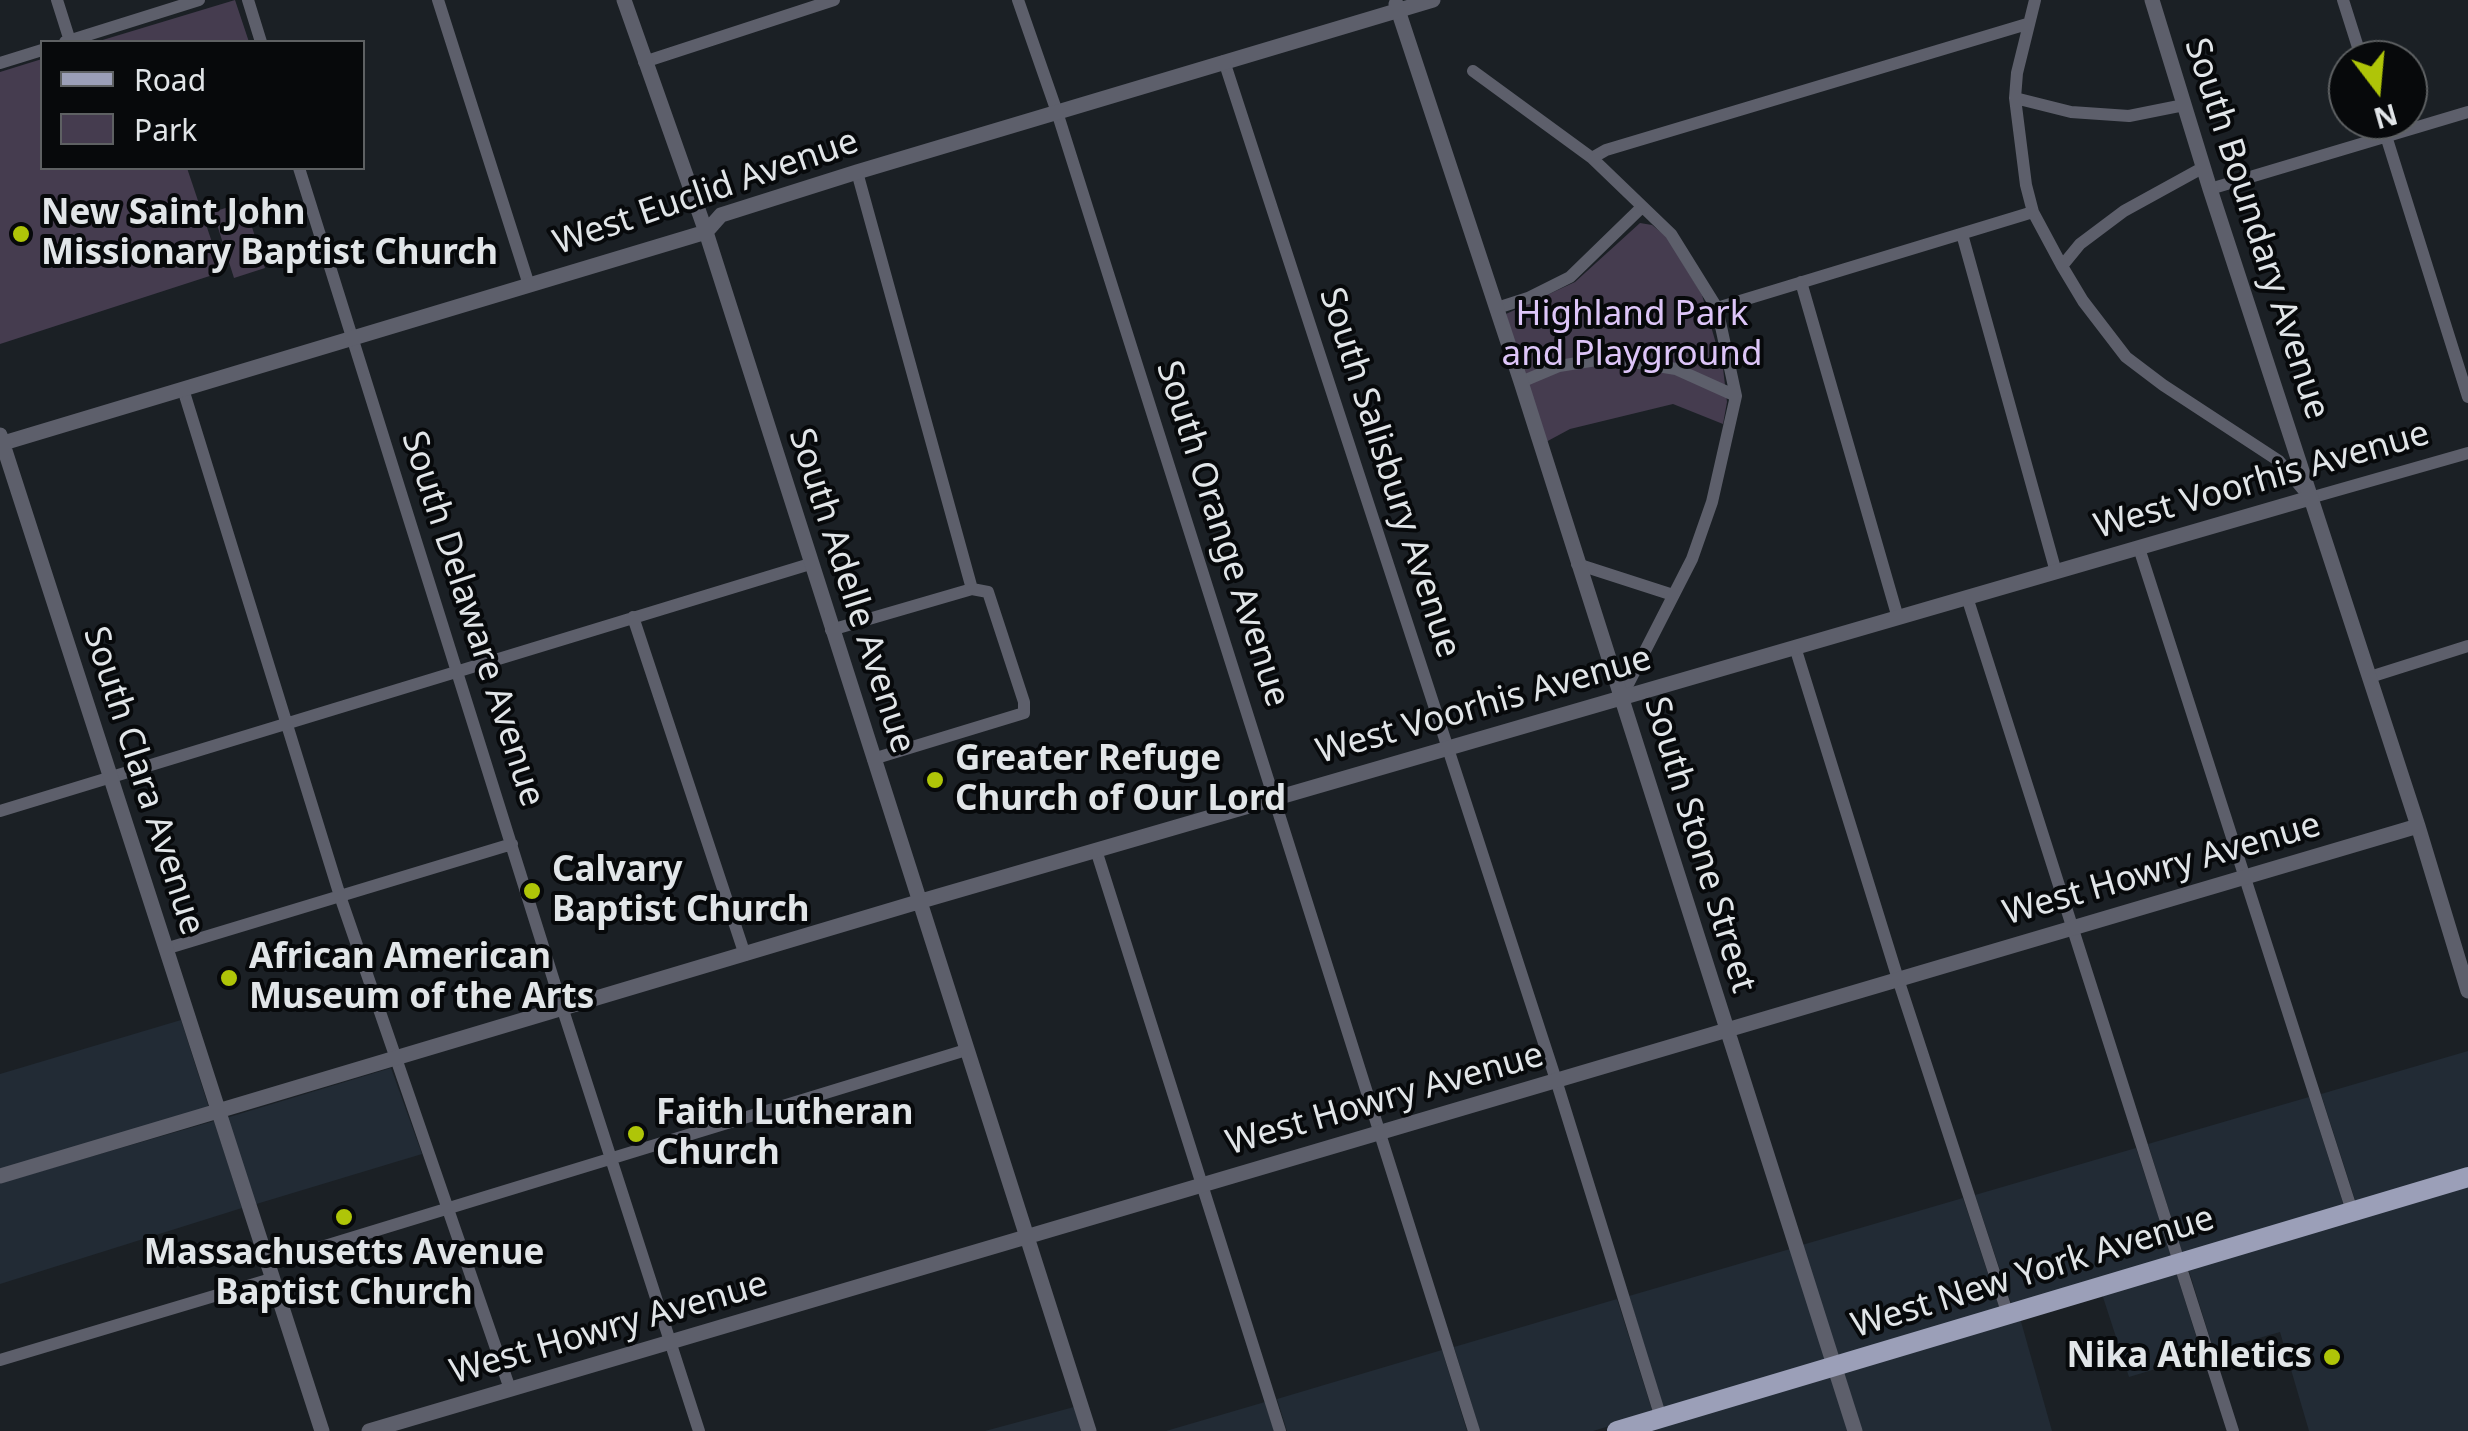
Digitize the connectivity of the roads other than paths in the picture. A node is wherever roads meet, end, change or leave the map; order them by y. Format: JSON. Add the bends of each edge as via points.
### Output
{"nodes":[{"id":1,"x":57,"y":0,"type":"edge"},
{"id":2,"x":199,"y":0,"type":"edge"},
{"id":3,"x":248,"y":0,"type":"edge"},
{"id":4,"x":438,"y":0,"type":"edge"},
{"id":5,"x":624,"y":0,"type":"edge"},
{"id":6,"x":834,"y":0,"type":"edge"},
{"id":7,"x":1018,"y":0,"type":"edge"},
{"id":8,"x":1432,"y":0,"type":"edge"},
{"id":9,"x":2035,"y":0,"type":"edge"},
{"id":10,"x":2152,"y":0,"type":"edge"},
{"id":11,"x":2343,"y":0,"type":"edge"},
{"id":12,"x":1397,"y":5,"type":"edge"},
{"id":13,"x":2027,"y":24,"type":"junction"},
{"id":14,"x":67,"y":40,"type":"edge"},
{"id":15,"x":74,"y":40,"type":"edge"},
{"id":16,"x":260,"y":40,"type":"edge"},
{"id":17,"x":2356,"y":40,"type":"edge"},
{"id":18,"x":40,"y":51,"type":"edge"},
{"id":19,"x":1224,"y":61,"type":"junction"},
{"id":20,"x":644,"y":62,"type":"junction"},
{"id":21,"x":0,"y":64,"type":"edge"},
{"id":22,"x":1472,"y":71,"type":"dead end"},
{"id":23,"x":2015,"y":98,"type":"junction"},
{"id":24,"x":2184,"y":105,"type":"junction"},
{"id":25,"x":1057,"y":112,"type":"junction"},
{"id":26,"x":2468,"y":112,"type":"edge"},
{"id":27,"x":2428,"y":124,"type":"edge"},
{"id":28,"x":2376,"y":140,"type":"edge"},
{"id":29,"x":2387,"y":140,"type":"edge"},
{"id":30,"x":1592,"y":158,"type":"junction"},
{"id":31,"x":2204,"y":167,"type":"junction"},
{"id":32,"x":300,"y":170,"type":"edge"},
{"id":33,"x":856,"y":172,"type":"junction"},
{"id":34,"x":2210,"y":189,"type":"junction"},
{"id":35,"x":1642,"y":206,"type":"junction"},
{"id":36,"x":2033,"y":212,"type":"junction"},
{"id":37,"x":706,"y":232,"type":"junction"},
{"id":38,"x":1962,"y":234,"type":"junction"},
{"id":39,"x":2062,"y":266,"type":"junction"},
{"id":40,"x":1801,"y":282,"type":"junction"},
{"id":41,"x":529,"y":285,"type":"junction"},
{"id":42,"x":1497,"y":308,"type":"junction"},
{"id":43,"x":1717,"y":308,"type":"junction"},
{"id":44,"x":352,"y":338,"type":"junction"},
{"id":45,"x":1521,"y":382,"type":"junction"},
{"id":46,"x":183,"y":389,"type":"junction"},
{"id":47,"x":1736,"y":396,"type":"junction"},
{"id":48,"x":2468,"y":397,"type":"edge"},
{"id":49,"x":1,"y":441,"type":"edge"},
{"id":50,"x":2468,"y":452,"type":"edge"},
{"id":51,"x":2310,"y":498,"type":"junction"},
{"id":52,"x":2139,"y":548,"type":"junction"},
{"id":53,"x":810,"y":564,"type":"junction"},
{"id":54,"x":1577,"y":564,"type":"junction"},
{"id":55,"x":2056,"y":572,"type":"junction"},
{"id":56,"x":972,"y":589,"type":"junction"},
{"id":57,"x":1673,"y":595,"type":"junction"},
{"id":58,"x":1966,"y":598,"type":"junction"},
{"id":59,"x":633,"y":617,"type":"junction"},
{"id":60,"x":1898,"y":618,"type":"junction"},
{"id":61,"x":831,"y":630,"type":"junction"},
{"id":62,"x":2468,"y":646,"type":"edge"},
{"id":63,"x":1795,"y":647,"type":"junction"},
{"id":64,"x":456,"y":671,"type":"junction"},
{"id":65,"x":2370,"y":677,"type":"junction"},
{"id":66,"x":1622,"y":698,"type":"junction"},
{"id":67,"x":284,"y":723,"type":"junction"},
{"id":68,"x":1446,"y":748,"type":"junction"},
{"id":69,"x":873,"y":758,"type":"junction"},
{"id":70,"x":111,"y":776,"type":"junction"},
{"id":71,"x":1274,"y":798,"type":"junction"},
{"id":72,"x":0,"y":811,"type":"edge"},
{"id":73,"x":2418,"y":826,"type":"junction"},
{"id":74,"x":512,"y":844,"type":"junction"},
{"id":75,"x":1096,"y":850,"type":"junction"},
{"id":76,"x":2246,"y":877,"type":"junction"},
{"id":77,"x":340,"y":896,"type":"junction"},
{"id":78,"x":918,"y":902,"type":"junction"},
{"id":79,"x":2072,"y":928,"type":"junction"},
{"id":80,"x":165,"y":949,"type":"junction"},
{"id":81,"x":745,"y":955,"type":"junction"},
{"id":82,"x":1898,"y":980,"type":"junction"},
{"id":83,"x":2468,"y":990,"type":"edge"},
{"id":84,"x":563,"y":1010,"type":"junction"},
{"id":85,"x":1726,"y":1030,"type":"junction"},
{"id":86,"x":966,"y":1050,"type":"junction"},
{"id":87,"x":395,"y":1060,"type":"junction"},
{"id":88,"x":1556,"y":1080,"type":"junction"},
{"id":89,"x":218,"y":1113,"type":"junction"},
{"id":90,"x":1380,"y":1132,"type":"junction"},
{"id":91,"x":613,"y":1158,"type":"junction"},
{"id":92,"x":0,"y":1176,"type":"edge"},
{"id":93,"x":2468,"y":1177,"type":"edge"},
{"id":94,"x":1203,"y":1185,"type":"junction"},
{"id":95,"x":447,"y":1208,"type":"junction"},
{"id":96,"x":2352,"y":1212,"type":"junction"},
{"id":97,"x":1027,"y":1237,"type":"junction"},
{"id":98,"x":2180,"y":1263,"type":"junction"},
{"id":99,"x":268,"y":1272,"type":"junction"},
{"id":100,"x":2008,"y":1315,"type":"junction"},
{"id":101,"x":672,"y":1342,"type":"junction"},
{"id":102,"x":0,"y":1360,"type":"edge"},
{"id":103,"x":1835,"y":1366,"type":"junction"},
{"id":104,"x":510,"y":1389,"type":"junction"},
{"id":105,"x":1660,"y":1418,"type":"junction"},
{"id":106,"x":322,"y":1431,"type":"edge"},
{"id":107,"x":369,"y":1431,"type":"edge"},
{"id":108,"x":699,"y":1431,"type":"edge"},
{"id":109,"x":1088,"y":1431,"type":"edge"},
{"id":110,"x":1280,"y":1431,"type":"edge"},
{"id":111,"x":1474,"y":1431,"type":"edge"},
{"id":112,"x":1617,"y":1431,"type":"edge"},
{"id":113,"x":1855,"y":1431,"type":"edge"},
{"id":114,"x":2233,"y":1431,"type":"edge"}],
"edges":[{"from":1,"to":14,"type":"street"},
{"from":2,"to":15,"type":"street"},
{"from":3,"to":16,"type":"street"},
{"from":4,"to":41,"type":"street"},
{"from":5,"to":20,"type":"street","name":"South Adelle Avenue"},
{"from":6,"to":20,"type":"street"},
{"from":7,"to":25,"type":"street","name":"South Orange Avenue"},
{"from":8,"to":12,"type":"street","name":"West Euclid Avenue"},
{"from":9,"to":13,"type":"street"},
{"from":10,"to":24,"type":"street","name":"South Boundary Avenue"},
{"from":11,"to":17,"type":"street"},
{"from":12,"to":19,"type":"street","name":"West Euclid Avenue"},
{"from":12,"to":42,"type":"street","name":"South Stone Street"},
{"from":13,"to":23,"type":"street"},
{"from":13,"to":30,"type":"street"},
{"from":18,"to":21,"type":"street"},
{"from":19,"to":25,"type":"street","name":"West Euclid Avenue"},
{"from":19,"to":68,"type":"street","name":"South Salisbury Avenue"},
{"from":20,"to":37,"type":"street","name":"South Adelle Avenue"},
{"from":22,"to":30,"type":"street"},
{"from":23,"to":24,"type":"street","via":[[2129,116]]},
{"from":23,"to":36,"type":"street"},
{"from":24,"to":31,"type":"street","name":"South Boundary Avenue"},
{"from":25,"to":33,"type":"street","name":"West Euclid Avenue"},
{"from":25,"to":71,"type":"street","name":"South Orange Avenue"},
{"from":26,"to":27,"type":"street"},
{"from":28,"to":34,"type":"street"},
{"from":29,"to":48,"type":"street"},
{"from":30,"to":35,"type":"street"},
{"from":31,"to":34,"type":"street","name":"South Boundary Avenue"},
{"from":31,"to":39,"type":"street","via":[[2124,211]]},
{"from":32,"to":44,"type":"street","name":"South Delaware Avenue"},
{"from":33,"to":37,"type":"street","name":"West Euclid Avenue","via":[[721,215]]},
{"from":33,"to":56,"type":"street"},
{"from":34,"to":51,"type":"street","name":"South Boundary Avenue"},
{"from":35,"to":42,"type":"street","via":[[1570,277]]},
{"from":35,"to":43,"type":"street","via":[[1671,234]]},
{"from":36,"to":38,"type":"street"},
{"from":36,"to":39,"type":"street"},
{"from":37,"to":41,"type":"street","name":"West Euclid Avenue"},
{"from":37,"to":53,"type":"street","name":"South Adelle Avenue"},
{"from":38,"to":40,"type":"street"},
{"from":38,"to":55,"type":"street"},
{"from":39,"to":51,"type":"street","via":[[2126,357],[2279,461]]},
{"from":40,"to":43,"type":"street"},
{"from":40,"to":60,"type":"street"},
{"from":41,"to":44,"type":"street","name":"West Euclid Avenue"},
{"from":42,"to":45,"type":"street","name":"South Stone Street"},
{"from":43,"to":47,"type":"street"},
{"from":44,"to":46,"type":"street","name":"West Euclid Avenue"},
{"from":44,"to":64,"type":"street","name":"South Delaware Avenue"},
{"from":45,"to":47,"type":"street","via":[[1560,366],[1609,358],[1676,369]]},
{"from":45,"to":54,"type":"street","name":"South Stone Street"},
{"from":46,"to":49,"type":"street","name":"West Euclid Avenue"},
{"from":46,"to":67,"type":"street"},
{"from":47,"to":57,"type":"street","via":[[1712,502]]},
{"from":49,"to":70,"type":"street","name":"South Clara Avenue"},
{"from":50,"to":51,"type":"street","name":"West Voorhis Avenue"},
{"from":51,"to":52,"type":"street","name":"West Voorhis Avenue"},
{"from":51,"to":65,"type":"street","name":"South Boundary Avenue"},
{"from":52,"to":55,"type":"street","name":"West Voorhis Avenue"},
{"from":52,"to":76,"type":"street"},
{"from":53,"to":59,"type":"street"},
{"from":53,"to":61,"type":"street","name":"South Adelle Avenue"},
{"from":54,"to":57,"type":"street"},
{"from":54,"to":66,"type":"street","name":"South Stone Street"},
{"from":55,"to":58,"type":"street","name":"West Voorhis Avenue"},
{"from":56,"to":61,"type":"street"},
{"from":56,"to":69,"type":"street","via":[[988,592],[1024,713]]},
{"from":57,"to":66,"type":"street"},
{"from":58,"to":60,"type":"street","name":"West Voorhis Avenue"},
{"from":58,"to":79,"type":"street"},
{"from":59,"to":64,"type":"street"},
{"from":59,"to":81,"type":"street"},
{"from":60,"to":63,"type":"street","name":"West Voorhis Avenue"},
{"from":61,"to":69,"type":"street","name":"South Adelle Avenue"},
{"from":62,"to":65,"type":"street"},
{"from":63,"to":66,"type":"street","name":"West Voorhis Avenue"},
{"from":63,"to":82,"type":"street"},
{"from":64,"to":67,"type":"street"},
{"from":64,"to":74,"type":"street","name":"South Delaware Avenue"},
{"from":65,"to":73,"type":"street","name":"South Boundary Avenue"},
{"from":66,"to":68,"type":"street","name":"West Voorhis Avenue"},
{"from":66,"to":85,"type":"street","name":"South Stone Street"},
{"from":67,"to":70,"type":"street"},
{"from":67,"to":77,"type":"street"},
{"from":68,"to":71,"type":"street","name":"West Voorhis Avenue"},
{"from":68,"to":88,"type":"street","name":"South Salisbury Avenue"},
{"from":69,"to":78,"type":"street","name":"South Adelle Avenue"},
{"from":70,"to":72,"type":"street"},
{"from":70,"to":80,"type":"street","name":"South Clara Avenue"},
{"from":71,"to":75,"type":"street","name":"West Voorhis Avenue"},
{"from":71,"to":90,"type":"street","name":"South Orange Avenue"},
{"from":73,"to":76,"type":"street","name":"West Howry Avenue"},
{"from":73,"to":83,"type":"street","name":"South Boundary Avenue"},
{"from":74,"to":77,"type":"street"},
{"from":74,"to":84,"type":"street","name":"South Delaware Avenue"},
{"from":75,"to":78,"type":"street","name":"West Voorhis Avenue"},
{"from":75,"to":94,"type":"street"},
{"from":76,"to":79,"type":"street","name":"West Howry Avenue"},
{"from":76,"to":96,"type":"street"},
{"from":77,"to":80,"type":"street"},
{"from":77,"to":87,"type":"street"},
{"from":78,"to":81,"type":"street","name":"West Voorhis Avenue"},
{"from":78,"to":86,"type":"street","name":"South Adelle Avenue"},
{"from":79,"to":82,"type":"street","name":"West Howry Avenue"},
{"from":79,"to":98,"type":"street"},
{"from":80,"to":89,"type":"street","name":"South Clara Avenue"},
{"from":81,"to":84,"type":"street","name":"West Voorhis Avenue"},
{"from":82,"to":85,"type":"street","name":"West Howry Avenue"},
{"from":82,"to":100,"type":"street"},
{"from":84,"to":87,"type":"street","name":"West Voorhis Avenue"},
{"from":84,"to":91,"type":"street","name":"South Delaware Avenue"},
{"from":85,"to":88,"type":"street","name":"West Howry Avenue"},
{"from":85,"to":103,"type":"street","name":"South Stone Street"},
{"from":86,"to":91,"type":"street"},
{"from":86,"to":97,"type":"street","name":"South Adelle Avenue"},
{"from":87,"to":89,"type":"street","name":"West Voorhis Avenue"},
{"from":87,"to":95,"type":"street"},
{"from":88,"to":90,"type":"street","name":"West Howry Avenue"},
{"from":88,"to":105,"type":"street","name":"South Salisbury Avenue"},
{"from":89,"to":92,"type":"street","name":"West Voorhis Avenue"},
{"from":89,"to":99,"type":"street","name":"South Clara Avenue"},
{"from":90,"to":94,"type":"street","name":"West Howry Avenue"},
{"from":90,"to":111,"type":"street","name":"South Orange Avenue"},
{"from":91,"to":95,"type":"street"},
{"from":91,"to":101,"type":"street","name":"South Delaware Avenue"},
{"from":93,"to":96,"type":"main road","name":"West New York Avenue"},
{"from":94,"to":97,"type":"street","name":"West Howry Avenue"},
{"from":94,"to":110,"type":"street"},
{"from":95,"to":99,"type":"street"},
{"from":95,"to":104,"type":"street"},
{"from":96,"to":98,"type":"main road","name":"West New York Avenue"},
{"from":97,"to":101,"type":"street","name":"West Howry Avenue"},
{"from":97,"to":109,"type":"street","name":"South Adelle Avenue"},
{"from":98,"to":100,"type":"main road","name":"West New York Avenue"},
{"from":98,"to":114,"type":"street"},
{"from":99,"to":102,"type":"street"},
{"from":99,"to":106,"type":"street","name":"South Clara Avenue"},
{"from":100,"to":103,"type":"main road","name":"West New York Avenue"},
{"from":101,"to":104,"type":"street","name":"West Howry Avenue"},
{"from":101,"to":108,"type":"street","name":"South Delaware Avenue"},
{"from":103,"to":105,"type":"main road","name":"West New York Avenue"},
{"from":103,"to":113,"type":"street","name":"South Stone Street"},
{"from":104,"to":107,"type":"street","name":"West Howry Avenue"},
{"from":105,"to":112,"type":"main road","name":"West New York Avenue"}]}
